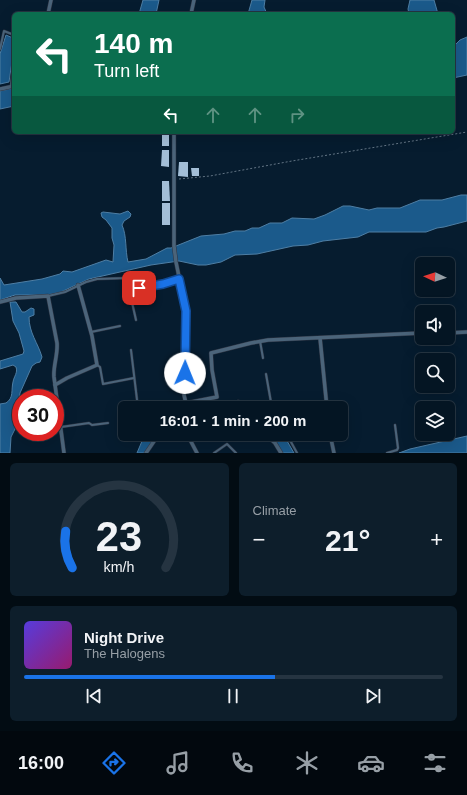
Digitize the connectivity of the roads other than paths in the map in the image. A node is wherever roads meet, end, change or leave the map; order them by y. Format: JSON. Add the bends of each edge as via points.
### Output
{"nodes":[{"id":1,"x":51,"y":0,"type":"edge"},
{"id":2,"x":194,"y":0,"type":"edge"},
{"id":3,"x":48,"y":12,"type":"edge"},
{"id":4,"x":191,"y":12,"type":"edge"},
{"id":5,"x":12,"y":34,"type":"edge"},
{"id":6,"x":0,"y":49,"type":"edge"},
{"id":7,"x":12,"y":86,"type":"edge"},
{"id":8,"x":0,"y":89,"type":"edge"},
{"id":9,"x":174,"y":134,"type":"edge"},
{"id":10,"x":179,"y":279,"type":"junction"},
{"id":11,"x":78,"y":286,"type":"junction"},
{"id":12,"x":130,"y":288,"type":"junction"},
{"id":13,"x":48,"y":296,"type":"junction"},
{"id":14,"x":0,"y":302,"type":"edge"},
{"id":15,"x":136,"y":320,"type":"dead end"},
{"id":16,"x":120,"y":326,"type":"dead end"},
{"id":17,"x":91,"y":332,"type":"junction"},
{"id":18,"x":455,"y":332,"type":"edge"},
{"id":19,"x":467,"y":332,"type":"edge"},
{"id":20,"x":415,"y":333,"type":"edge"},
{"id":21,"x":320,"y":338,"type":"junction"},
{"id":22,"x":260,"y":341,"type":"junction"},
{"id":23,"x":131,"y":350,"type":"dead end"},
{"id":24,"x":263,"y":358,"type":"dead end"},
{"id":25,"x":97,"y":365,"type":"junction"},
{"id":26,"x":266,"y":374,"type":"dead end"},
{"id":27,"x":134,"y":378,"type":"junction"},
{"id":28,"x":55,"y":385,"type":"junction"},
{"id":29,"x":56,"y":389,"type":"edge"},
{"id":30,"x":137,"y":401,"type":"edge"},
{"id":31,"x":186,"y":401,"type":"edge"},
{"id":32,"x":196,"y":401,"type":"edge"},
{"id":33,"x":271,"y":401,"type":"edge"},
{"id":34,"x":326,"y":401,"type":"edge"},
{"id":35,"x":108,"y":422,"type":"dead end"},
{"id":36,"x":395,"y":425,"type":"dead end"},
{"id":37,"x":64,"y":427,"type":"edge"},
{"id":38,"x":63,"y":441,"type":"edge"},
{"id":39,"x":155,"y":441,"type":"edge"},
{"id":40,"x":191,"y":441,"type":"edge"},
{"id":41,"x":273,"y":441,"type":"edge"},
{"id":42,"x":290,"y":441,"type":"edge"},
{"id":43,"x":331,"y":441,"type":"edge"},
{"id":44,"x":64,"y":453,"type":"edge"},
{"id":45,"x":146,"y":453,"type":"edge"},
{"id":46,"x":197,"y":453,"type":"edge"},
{"id":47,"x":214,"y":453,"type":"edge"},
{"id":48,"x":236,"y":453,"type":"edge"},
{"id":49,"x":281,"y":453,"type":"edge"},
{"id":50,"x":297,"y":453,"type":"edge"},
{"id":51,"x":334,"y":453,"type":"edge"},
{"id":52,"x":387,"y":453,"type":"edge"}],
"edges":[{"from":1,"to":3,"type":"street"},
{"from":2,"to":4,"type":"street"},
{"from":5,"to":6,"type":"lane","via":[[4,31]]},
{"from":7,"to":8,"type":"street"},
{"from":9,"to":10,"type":"street","via":[[174,246]]},
{"from":10,"to":12,"type":"lane","via":[[163,284]]},
{"from":10,"to":31,"type":"street","via":[[186,311]]},
{"from":11,"to":12,"type":"lane","via":[[97,279],[127,278]]},
{"from":11,"to":13,"type":"lane"},
{"from":11,"to":17,"type":"street"},
{"from":12,"to":15,"type":"lane"},
{"from":13,"to":14,"type":"street"},
{"from":13,"to":28,"type":"street","via":[[57,346]]},
{"from":16,"to":17,"type":"lane"},
{"from":17,"to":25,"type":"street"},
{"from":18,"to":19,"type":"street"},
{"from":20,"to":21,"type":"street"},
{"from":21,"to":22,"type":"street"},
{"from":21,"to":34,"type":"street"},
{"from":22,"to":24,"type":"lane"},
{"from":22,"to":32,"type":"street","via":[[211,353],[217,397]]},
{"from":23,"to":27,"type":"lane"},
{"from":25,"to":27,"type":"lane","via":[[100,367],[103,384]]},
{"from":25,"to":28,"type":"street"},
{"from":26,"to":33,"type":"lane"},
{"from":27,"to":30,"type":"lane"},
{"from":28,"to":29,"type":"street"},
{"from":35,"to":37,"type":"lane"},
{"from":36,"to":52,"type":"lane","via":[[398,448]]},
{"from":38,"to":44,"type":"street"},
{"from":39,"to":45,"type":"street"},
{"from":40,"to":46,"type":"street"},
{"from":41,"to":49,"type":"street"},
{"from":42,"to":50,"type":"lane"},
{"from":43,"to":51,"type":"street"},
{"from":47,"to":48,"type":"lane","via":[[227,444]]}]}
